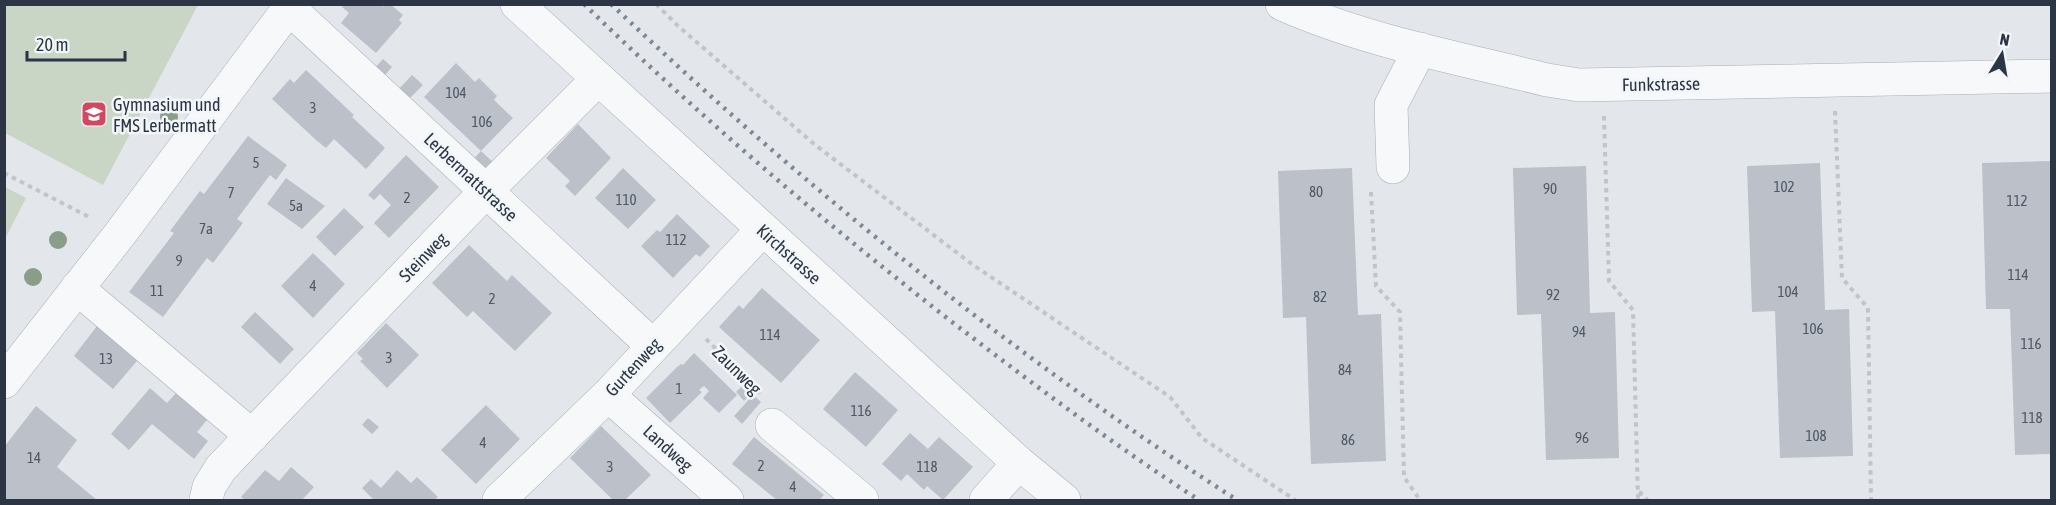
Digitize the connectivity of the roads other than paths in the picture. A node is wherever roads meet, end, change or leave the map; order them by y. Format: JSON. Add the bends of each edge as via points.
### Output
{"nodes":[{"id":1,"x":517,"y":4,"type":"edge"},
{"id":2,"x":1282,"y":4,"type":"edge"},
{"id":3,"x":291,"y":6,"type":"edge"},
{"id":4,"x":1420,"y":49,"type":"junction"},
{"id":5,"x":2052,"y":76,"type":"edge"},
{"id":6,"x":597,"y":80,"type":"junction"},
{"id":7,"x":1382,"y":175,"type":"road end"},
{"id":8,"x":486,"y":191,"type":"junction"},
{"id":9,"x":763,"y":229,"type":"junction"},
{"id":10,"x":77,"y":288,"type":"junction"},
{"id":11,"x":653,"y":346,"type":"junction"},
{"id":12,"x":4,"y":382,"type":"edge"},
{"id":13,"x":608,"y":395,"type":"junction"},
{"id":14,"x":772,"y":425,"type":"road end"},
{"id":15,"x":252,"y":436,"type":"junction"},
{"id":16,"x":1020,"y":463,"type":"junction"},
{"id":17,"x":501,"y":500,"type":"edge"},
{"id":18,"x":207,"y":501,"type":"edge"},
{"id":19,"x":727,"y":501,"type":"edge"},
{"id":20,"x":862,"y":501,"type":"edge"},
{"id":21,"x":986,"y":501,"type":"edge"},
{"id":22,"x":1064,"y":501,"type":"edge"}],
"edges":[{"from":1,"to":6,"type":"street","name":"Kirchstrasse"},
{"from":2,"to":4,"type":"street","name":"Funkstrasse","via":[[1311,18]]},
{"from":3,"to":8,"type":"street","name":"Lerbermattstrasse"},
{"from":3,"to":10,"type":"street","name":"Lerbermattstrasse"},
{"from":4,"to":5,"type":"street","name":"Funkstrasse","via":[[1580,85]]},
{"from":4,"to":7,"type":"street","via":[[1391,105]]},
{"from":6,"to":8,"type":"street","name":"Steinweg"},
{"from":6,"to":9,"type":"street","name":"Kirchstrasse"},
{"from":8,"to":11,"type":"street","name":"Lerbermattstrasse"},
{"from":8,"to":15,"type":"street","name":"Steinweg"},
{"from":9,"to":11,"type":"street","name":"Gurtenweg"},
{"from":9,"to":16,"type":"street","name":"Kirchstrasse"},
{"from":10,"to":12,"type":"street","name":"Lerbermattstrasse"},
{"from":10,"to":15,"type":"street"},
{"from":11,"to":13,"type":"street","name":"Gurtenweg"},
{"from":13,"to":17,"type":"street","name":"Gurtenweg"},
{"from":13,"to":19,"type":"street","name":"Landweg"},
{"from":14,"to":20,"type":"street"},
{"from":15,"to":18,"type":"street","name":"Steinweg","via":[[213,479]]},
{"from":16,"to":21,"type":"street"},
{"from":16,"to":22,"type":"street","name":"Kirchstrasse"}]}
